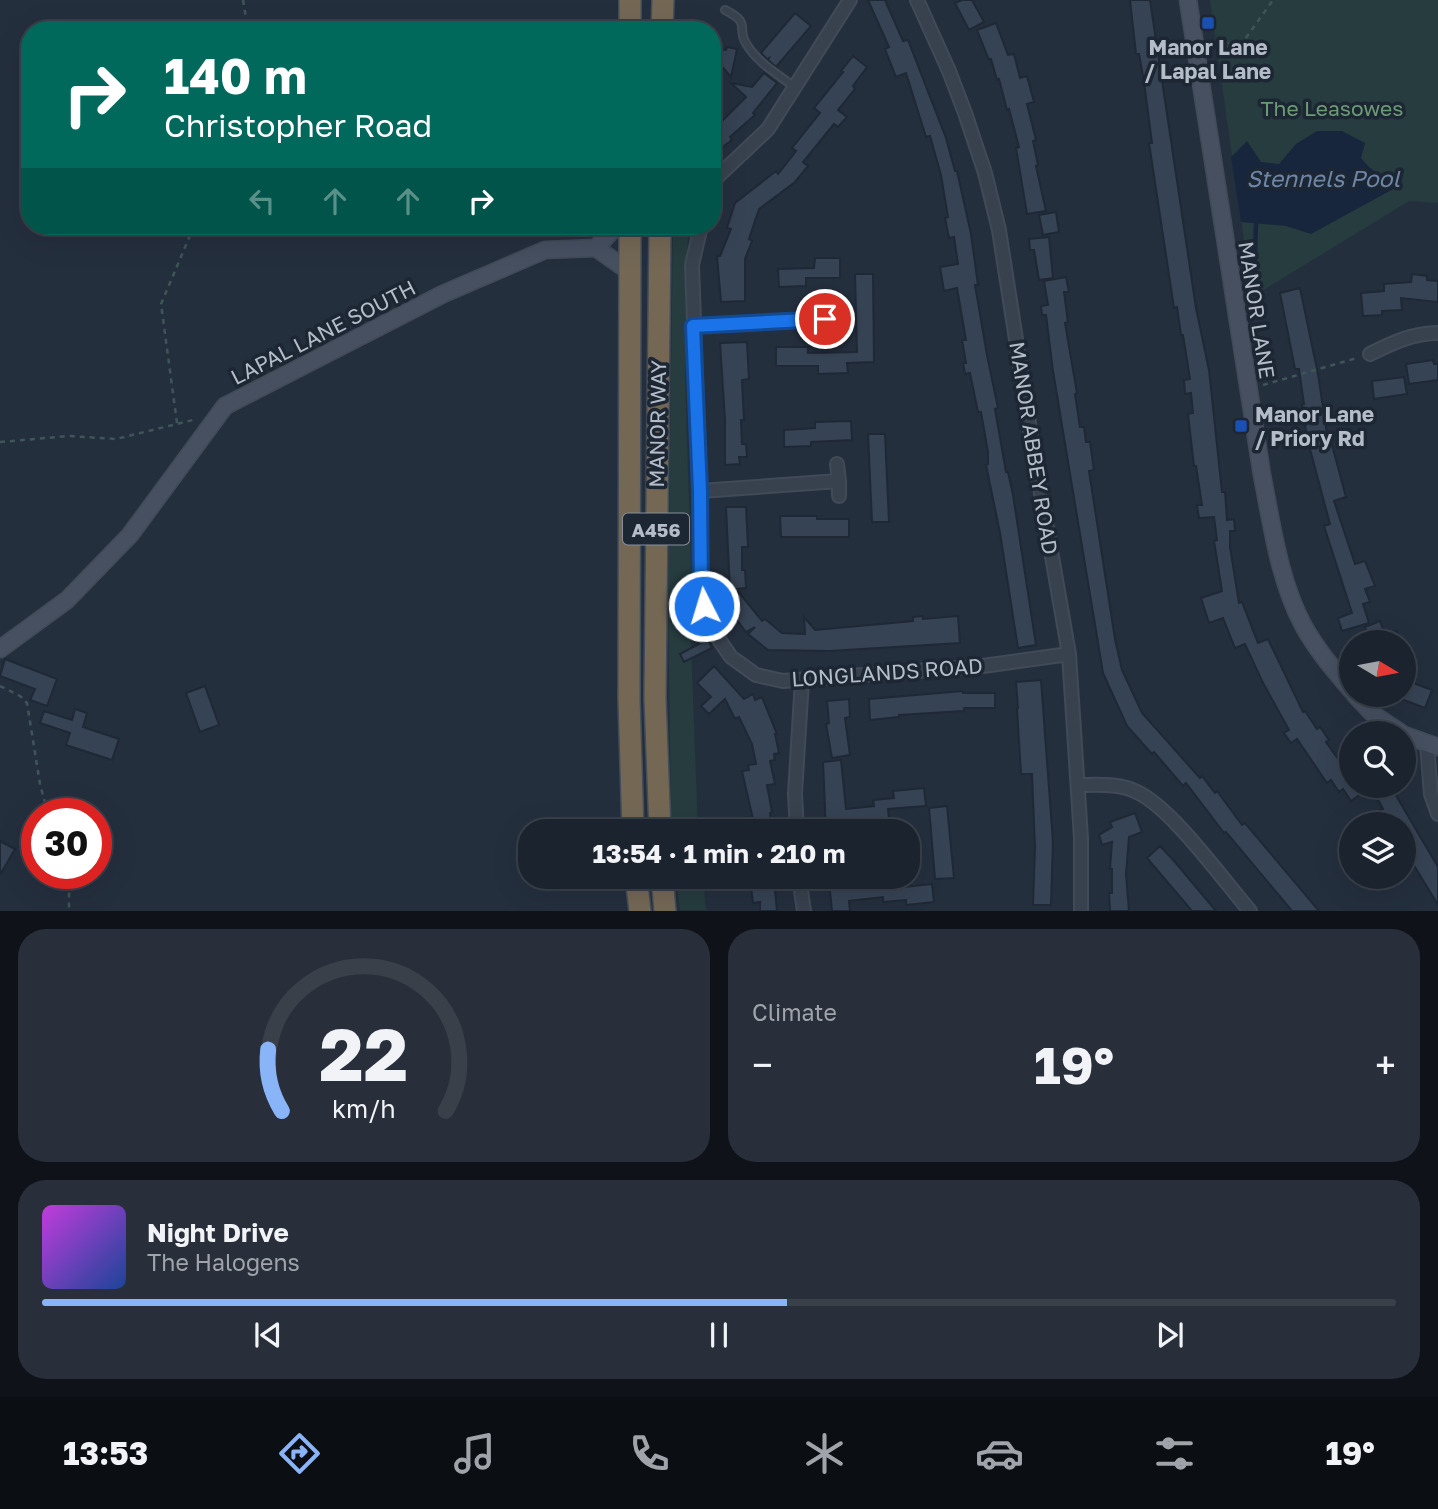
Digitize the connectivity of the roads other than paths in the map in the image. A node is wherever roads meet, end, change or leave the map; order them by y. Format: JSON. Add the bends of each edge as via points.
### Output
{"nodes":[{"id":1,"x":631,"y":0,"type":"edge"},
{"id":2,"x":663,"y":0,"type":"edge"},
{"id":3,"x":850,"y":0,"type":"edge"},
{"id":4,"x":917,"y":0,"type":"edge"},
{"id":5,"x":1188,"y":0,"type":"edge"},
{"id":6,"x":725,"y":10,"type":"dead end"},
{"id":7,"x":630,"y":21,"type":"edge"},
{"id":8,"x":662,"y":21,"type":"edge"},
{"id":9,"x":794,"y":87,"type":"junction"},
{"id":10,"x":721,"y":173,"type":"edge"},
{"id":11,"x":608,"y":235,"type":"edge"},
{"id":12,"x":630,"y":235,"type":"edge"},
{"id":13,"x":660,"y":235,"type":"edge"},
{"id":14,"x":699,"y":235,"type":"edge"},
{"id":15,"x":596,"y":248,"type":"junction"},
{"id":16,"x":630,"y":272,"type":"junction"},
{"id":17,"x":824,"y":302,"type":"dead end"},
{"id":18,"x":825,"y":319,"type":"junction"},
{"id":19,"x":693,"y":326,"type":"junction"},
{"id":20,"x":1438,"y":333,"type":"edge"},
{"id":21,"x":824,"y":337,"type":"dead end"},
{"id":22,"x":1370,"y":354,"type":"road end"},
{"id":23,"x":837,"y":464,"type":"dead end"},
{"id":24,"x":839,"y":481,"type":"junction"},
{"id":25,"x":700,"y":491,"type":"junction"},
{"id":26,"x":839,"y":496,"type":"dead end"},
{"id":27,"x":0,"y":649,"type":"edge"},
{"id":28,"x":1069,"y":654,"type":"junction"},
{"id":29,"x":1339,"y":675,"type":"edge"},
{"id":30,"x":802,"y":680,"type":"junction"},
{"id":31,"x":1366,"y":707,"type":"edge"},
{"id":32,"x":1383,"y":721,"type":"edge"},
{"id":33,"x":1432,"y":746,"type":"edge"},
{"id":34,"x":1078,"y":785,"type":"junction"},
{"id":35,"x":1438,"y":814,"type":"edge"},
{"id":36,"x":633,"y":819,"type":"edge"},
{"id":37,"x":660,"y":819,"type":"edge"},
{"id":38,"x":796,"y":819,"type":"edge"},
{"id":39,"x":637,"y":889,"type":"edge"},
{"id":40,"x":663,"y":889,"type":"edge"},
{"id":41,"x":801,"y":889,"type":"edge"},
{"id":42,"x":640,"y":911,"type":"edge"},
{"id":43,"x":666,"y":911,"type":"edge"},
{"id":44,"x":804,"y":911,"type":"edge"},
{"id":45,"x":1081,"y":911,"type":"edge"},
{"id":46,"x":1250,"y":911,"type":"edge"}],
"edges":[{"from":1,"to":7,"type":"highway"},
{"from":2,"to":8,"type":"highway"},
{"from":3,"to":9,"type":"street"},
{"from":4,"to":28,"type":"street","name":"MANOR ABBEY ROAD","via":[[965,113],[999,230]]},
{"from":5,"to":29,"type":"street","name":"MANOR LANE","via":[[1277,552],[1293,603]]},
{"from":6,"to":9,"type":"lane","via":[[741,20],[743,38],[762,63]]},
{"from":9,"to":10,"type":"street","via":[[768,129]]},
{"from":11,"to":15,"type":"street"},
{"from":12,"to":16,"type":"highway","name":"MANOR WAY","number":"A456"},
{"from":13,"to":37,"type":"highway","name":"MANOR WAY","number":"A456","via":[[655,656]]},
{"from":14,"to":19,"type":"street","name":"LONGLANDS ROAD","via":[[692,265]]},
{"from":15,"to":16,"type":"street"},
{"from":15,"to":27,"type":"street","name":"LAPAL LANE SOUTH","via":[[545,250],[443,294],[225,406],[130,535],[67,600]]},
{"from":16,"to":36,"type":"highway","name":"MANOR WAY","number":"A456"},
{"from":17,"to":18,"type":"street"},
{"from":18,"to":19,"type":"street"},
{"from":18,"to":21,"type":"street"},
{"from":19,"to":25,"type":"street","name":"LONGLANDS ROAD"},
{"from":20,"to":22,"type":"street","via":[[1423,333]]},
{"from":23,"to":24,"type":"street"},
{"from":24,"to":25,"type":"street"},
{"from":24,"to":26,"type":"street"},
{"from":25,"to":30,"type":"street","name":"LONGLANDS ROAD","via":[[701,590],[707,622],[731,657],[749,670],[770,679]]},
{"from":28,"to":30,"type":"street","name":"LONGLANDS ROAD","via":[[983,666]]},
{"from":28,"to":34,"type":"street","name":"MANOR ABBEY ROAD"},
{"from":30,"to":38,"type":"street"},
{"from":31,"to":32,"type":"street"},
{"from":33,"to":35,"type":"street","via":[[1431,794]]},
{"from":34,"to":45,"type":"street","name":"MANOR ABBEY ROAD"},
{"from":34,"to":46,"type":"street","via":[[1109,785],[1147,797]]},
{"from":39,"to":42,"type":"highway"},
{"from":40,"to":43,"type":"highway"},
{"from":41,"to":44,"type":"street"}]}
